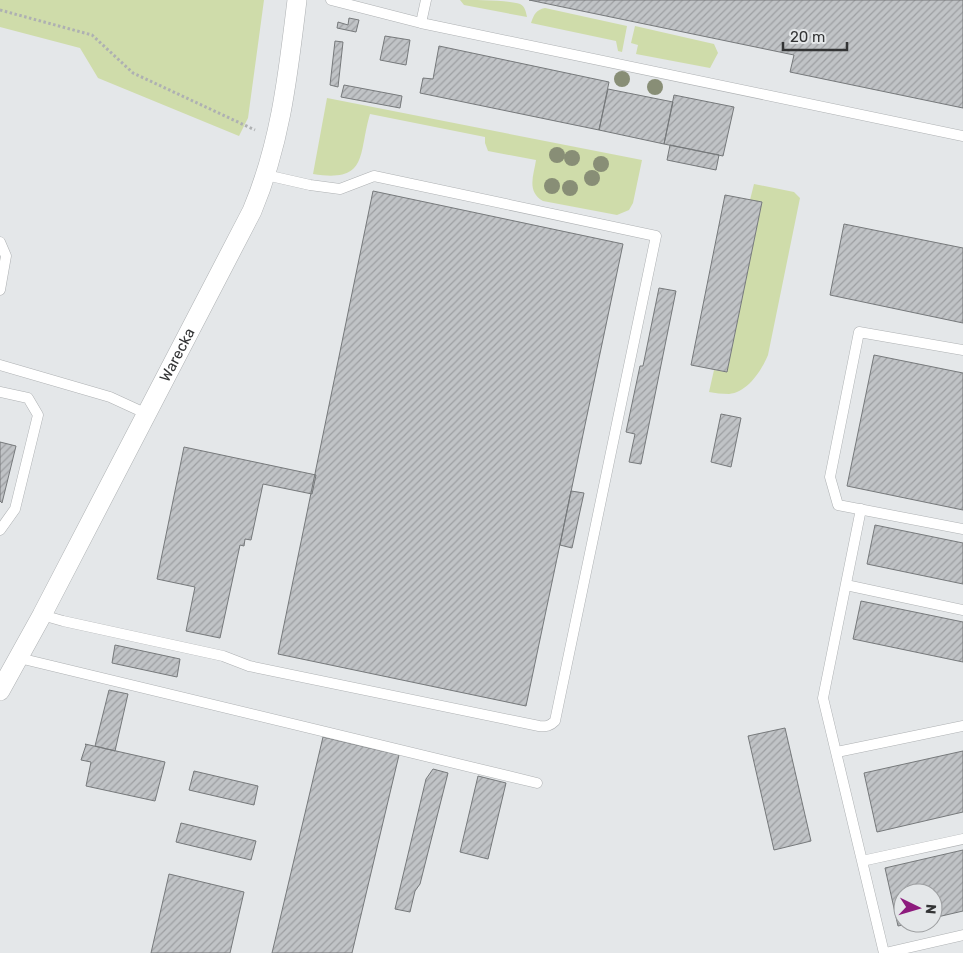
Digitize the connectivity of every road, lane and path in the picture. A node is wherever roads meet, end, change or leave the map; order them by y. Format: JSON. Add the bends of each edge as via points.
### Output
{"nodes":[{"id":1,"x":296,"y":0,"type":"edge"},
{"id":2,"x":331,"y":0,"type":"edge"},
{"id":3,"x":426,"y":0,"type":"edge"},
{"id":4,"x":0,"y":10,"type":"edge"},
{"id":5,"x":421,"y":23,"type":"junction"},
{"id":6,"x":255,"y":130,"type":"dead end"},
{"id":7,"x":963,"y":136,"type":"edge"},
{"id":8,"x":266,"y":175,"type":"junction"},
{"id":9,"x":0,"y":242,"type":"edge"},
{"id":10,"x":0,"y":290,"type":"edge"},
{"id":11,"x":963,"y":350,"type":"edge"},
{"id":12,"x":0,"y":365,"type":"edge"},
{"id":13,"x":0,"y":392,"type":"edge"},
{"id":14,"x":147,"y":414,"type":"junction"},
{"id":15,"x":861,"y":509,"type":"junction"},
{"id":16,"x":963,"y":529,"type":"edge"},
{"id":17,"x":0,"y":530,"type":"edge"},
{"id":18,"x":846,"y":585,"type":"junction"},
{"id":19,"x":963,"y":610,"type":"edge"},
{"id":20,"x":42,"y":615,"type":"junction"},
{"id":21,"x":19,"y":658,"type":"junction"},
{"id":22,"x":0,"y":690,"type":"edge"},
{"id":23,"x":963,"y":726,"type":"edge"},
{"id":24,"x":837,"y":752,"type":"junction"},
{"id":25,"x":537,"y":783,"type":"dead end"},
{"id":26,"x":963,"y":839,"type":"edge"},
{"id":27,"x":862,"y":862,"type":"junction"},
{"id":28,"x":963,"y":935,"type":"edge"},
{"id":29,"x":884,"y":953,"type":"edge"}],
"edges":[{"from":1,"to":8,"type":"street","name":"Warecka","via":[[283,106]]},
{"from":2,"to":5,"type":"lane"},
{"from":3,"to":5,"type":"lane"},
{"from":4,"to":6,"type":"path","via":[[92,35],[133,73]]},
{"from":5,"to":7,"type":"lane"},
{"from":8,"to":14,"type":"street","name":"Warecka","via":[[252,211]]},
{"from":8,"to":20,"type":"lane","via":[[340,190],[374,176],[656,236],[555,721],[545,727],[500,718],[249,666],[222,656]]},
{"from":9,"to":10,"type":"lane","via":[[6,256]]},
{"from":11,"to":15,"type":"lane","via":[[859,332],[830,477],[838,504]]},
{"from":12,"to":14,"type":"lane","via":[[110,398]]},
{"from":13,"to":17,"type":"lane","via":[[28,398],[38,415],[15,509]]},
{"from":14,"to":20,"type":"street","name":"Warecka"},
{"from":15,"to":16,"type":"lane"},
{"from":15,"to":18,"type":"lane"},
{"from":18,"to":19,"type":"lane"},
{"from":18,"to":24,"type":"lane","via":[[823,698]]},
{"from":20,"to":21,"type":"street","name":"Warecka"},
{"from":21,"to":22,"type":"street","name":"Warecka"},
{"from":21,"to":25,"type":"lane"},
{"from":23,"to":24,"type":"lane"},
{"from":24,"to":27,"type":"lane"},
{"from":26,"to":27,"type":"lane"},
{"from":27,"to":29,"type":"lane"},
{"from":28,"to":29,"type":"lane"}]}
